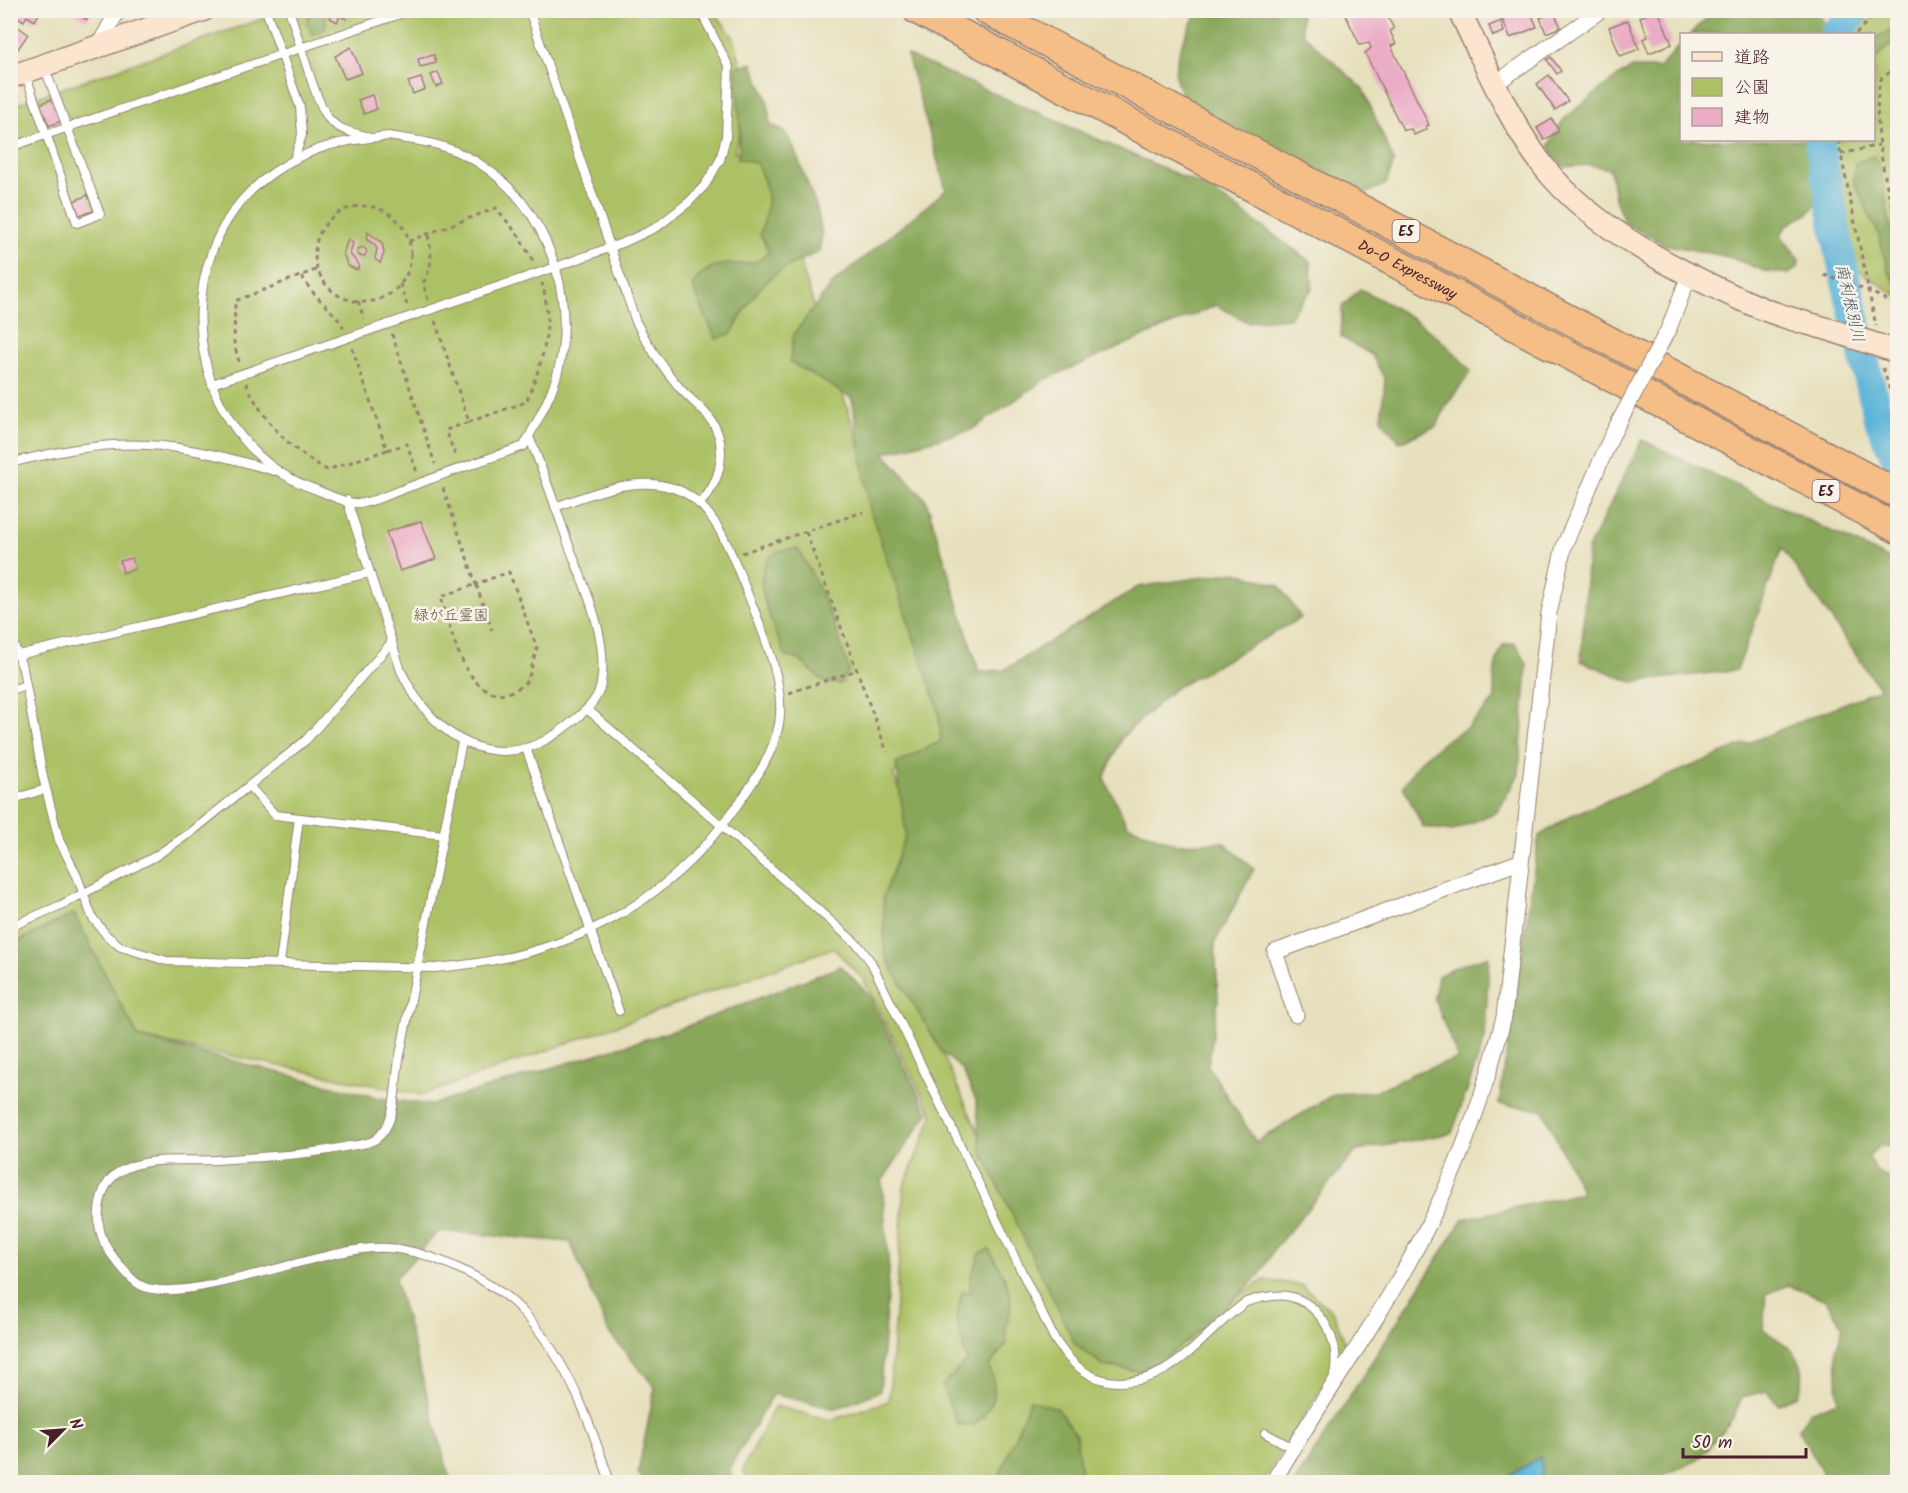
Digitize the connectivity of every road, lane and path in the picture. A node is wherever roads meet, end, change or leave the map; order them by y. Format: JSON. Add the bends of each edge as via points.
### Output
{"nodes":[{"id":1,"x":118,"y":10,"type":"edge"},
{"id":2,"x":203,"y":10,"type":"edge"},
{"id":3,"x":266,"y":10,"type":"edge"},
{"id":4,"x":290,"y":10,"type":"edge"},
{"id":5,"x":412,"y":10,"type":"edge"},
{"id":6,"x":529,"y":10,"type":"edge"},
{"id":7,"x":700,"y":10,"type":"edge"},
{"id":8,"x":917,"y":10,"type":"edge"},
{"id":9,"x":986,"y":10,"type":"edge"},
{"id":10,"x":1459,"y":10,"type":"edge"},
{"id":11,"x":1878,"y":10,"type":"edge"},
{"id":12,"x":1600,"y":11,"type":"edge"},
{"id":13,"x":1857,"y":33,"type":"edge"},
{"id":14,"x":98,"y":46,"type":"junction"},
{"id":15,"x":302,"y":47,"type":"junction"},
{"id":16,"x":282,"y":53,"type":"junction"},
{"id":17,"x":1898,"y":68,"type":"edge"},
{"id":18,"x":26,"y":71,"type":"edge"},
{"id":19,"x":1495,"y":84,"type":"junction"},
{"id":20,"x":68,"y":127,"type":"junction"},
{"id":21,"x":46,"y":134,"type":"junction"},
{"id":22,"x":371,"y":138,"type":"junction"},
{"id":23,"x":1838,"y":141,"type":"edge"},
{"id":24,"x":1879,"y":145,"type":"junction"},
{"id":25,"x":10,"y":147,"type":"edge"},
{"id":26,"x":1841,"y":154,"type":"junction"},
{"id":27,"x":294,"y":160,"type":"junction"},
{"id":28,"x":1898,"y":219,"type":"edge"},
{"id":29,"x":428,"y":234,"type":"junction"},
{"id":30,"x":409,"y":241,"type":"junction"},
{"id":31,"x":610,"y":247,"type":"junction"},
{"id":32,"x":556,"y":267,"type":"junction"},
{"id":33,"x":318,"y":269,"type":"junction"},
{"id":34,"x":539,"y":273,"type":"junction"},
{"id":35,"x":1690,"y":273,"type":"junction"},
{"id":36,"x":1824,"y":274,"type":"dead end"},
{"id":37,"x":302,"y":276,"type":"junction"},
{"id":38,"x":400,"y":284,"type":"junction"},
{"id":39,"x":1869,"y":291,"type":"junction"},
{"id":40,"x":358,"y":301,"type":"junction"},
{"id":41,"x":1898,"y":306,"type":"edge"},
{"id":42,"x":431,"y":309,"type":"junction"},
{"id":43,"x":411,"y":316,"type":"junction"},
{"id":44,"x":389,"y":324,"type":"junction"},
{"id":45,"x":367,"y":331,"type":"junction"},
{"id":46,"x":349,"y":337,"type":"junction"},
{"id":47,"x":1898,"y":352,"type":"edge"},
{"id":48,"x":240,"y":366,"type":"dead end"},
{"id":49,"x":244,"y":380,"type":"dead end"},
{"id":50,"x":212,"y":384,"type":"junction"},
{"id":51,"x":469,"y":422,"type":"junction"},
{"id":52,"x":529,"y":437,"type":"junction"},
{"id":53,"x":387,"y":450,"type":"junction"},
{"id":54,"x":10,"y":463,"type":"edge"},
{"id":55,"x":460,"y":468,"type":"junction"},
{"id":56,"x":285,"y":474,"type":"junction"},
{"id":57,"x":439,"y":476,"type":"junction"},
{"id":58,"x":421,"y":482,"type":"junction"},
{"id":59,"x":1898,"y":494,"type":"edge"},
{"id":60,"x":348,"y":500,"type":"junction"},
{"id":61,"x":699,"y":504,"type":"junction"},
{"id":62,"x":555,"y":507,"type":"junction"},
{"id":63,"x":864,"y":512,"type":"dead end"},
{"id":64,"x":1898,"y":529,"type":"edge"},
{"id":65,"x":806,"y":532,"type":"junction"},
{"id":66,"x":731,"y":557,"type":"junction"},
{"id":67,"x":369,"y":573,"type":"junction"},
{"id":68,"x":476,"y":584,"type":"junction"},
{"id":69,"x":492,"y":630,"type":"dead end"},
{"id":70,"x":10,"y":635,"type":"edge"},
{"id":71,"x":392,"y":642,"type":"junction"},
{"id":72,"x":18,"y":655,"type":"junction"},
{"id":73,"x":857,"y":670,"type":"junction"},
{"id":74,"x":26,"y":685,"type":"junction"},
{"id":75,"x":10,"y":690,"type":"edge"},
{"id":76,"x":779,"y":696,"type":"junction"},
{"id":77,"x":587,"y":709,"type":"junction"},
{"id":78,"x":462,"y":742,"type":"junction"},
{"id":79,"x":526,"y":748,"type":"junction"},
{"id":80,"x":887,"y":752,"type":"dead end"},
{"id":81,"x":250,"y":787,"type":"junction"},
{"id":82,"x":46,"y":789,"type":"junction"},
{"id":83,"x":10,"y":800,"type":"edge"},
{"id":84,"x":299,"y":818,"type":"junction"},
{"id":85,"x":723,"y":826,"type":"junction"},
{"id":86,"x":443,"y":835,"type":"junction"},
{"id":87,"x":1519,"y":862,"type":"junction"},
{"id":88,"x":82,"y":895,"type":"junction"},
{"id":89,"x":10,"y":927,"type":"edge"},
{"id":90,"x":590,"y":930,"type":"junction"},
{"id":91,"x":280,"y":963,"type":"junction"},
{"id":92,"x":417,"y":966,"type":"junction"},
{"id":93,"x":619,"y":1011,"type":"dead end"},
{"id":94,"x":1296,"y":1015,"type":"dead end"},
{"id":95,"x":1331,"y":1387,"type":"junction"},
{"id":96,"x":1264,"y":1433,"type":"dead end"},
{"id":97,"x":1293,"y":1448,"type":"junction"},
{"id":98,"x":610,"y":1482,"type":"edge"},
{"id":99,"x":1273,"y":1482,"type":"edge"}],
"edges":[{"from":1,"to":14,"type":"street"},
{"from":2,"to":14,"type":"street"},
{"from":3,"to":16,"type":"lane"},
{"from":4,"to":15,"type":"lane"},
{"from":5,"to":15,"type":"lane"},
{"from":6,"to":31,"type":"lane"},
{"from":7,"to":31,"type":"lane","via":[[729,67],[729,109],[720,160],[689,202],[657,227]]},
{"from":8,"to":64,"type":"highway","name":"Do-O Expressway","number":"E5"},
{"from":9,"to":59,"type":"highway","number":"E5"},
{"from":10,"to":19,"type":"street"},
{"from":11,"to":13,"type":"path"},
{"from":12,"to":19,"type":"street"},
{"from":14,"to":18,"type":"street"},
{"from":15,"to":16,"type":"lane"},
{"from":15,"to":22,"type":"lane","via":[[330,120],[343,129]]},
{"from":16,"to":20,"type":"lane"},
{"from":16,"to":27,"type":"lane","via":[[303,122]]},
{"from":17,"to":24,"type":"path","via":[[1882,77],[1877,87]]},
{"from":18,"to":20,"type":"lane"},
{"from":18,"to":21,"type":"lane"},
{"from":19,"to":35,"type":"street","via":[[1526,142],[1562,189],[1594,218]]},
{"from":20,"to":21,"type":"lane"},
{"from":20,"to":21,"type":"lane","via":[[100,214],[77,223]]},
{"from":21,"to":25,"type":"lane"},
{"from":22,"to":27,"type":"lane","via":[[348,140]]},
{"from":22,"to":32,"type":"lane","via":[[389,136],[435,144],[478,164],[515,194],[543,231]]},
{"from":23,"to":26,"type":"path"},
{"from":24,"to":26,"type":"path"},
{"from":24,"to":28,"type":"path","via":[[1890,201]]},
{"from":26,"to":39,"type":"path"},
{"from":27,"to":50,"type":"lane","via":[[273,173],[243,201],[219,236],[205,274],[199,315],[203,357]]},
{"from":29,"to":30,"type":"path"},
{"from":29,"to":34,"type":"path","via":[[496,208],[519,236]]},
{"from":29,"to":42,"type":"path","via":[[432,256],[423,284]]},
{"from":30,"to":33,"type":"path","via":[[400,223],[387,212],[355,207],[340,212],[327,223],[315,253]]},
{"from":30,"to":38,"type":"path","via":[[410,266]]},
{"from":31,"to":32,"type":"lane"},
{"from":31,"to":61,"type":"lane","via":[[643,335],[679,388],[712,423],[719,441],[720,472]]},
{"from":32,"to":34,"type":"lane"},
{"from":32,"to":52,"type":"lane","via":[[566,322],[559,369]]},
{"from":33,"to":37,"type":"path"},
{"from":33,"to":40,"type":"path","via":[[338,295]]},
{"from":34,"to":42,"type":"lane"},
{"from":34,"to":51,"type":"path","via":[[546,307],[545,346],[526,402]]},
{"from":35,"to":47,"type":"street","bridge":true,"via":[[1757,307]]},
{"from":35,"to":87,"type":"street","bridge":true,"via":[[1669,328],[1612,435],[1564,546],[1549,613]]},
{"from":36,"to":39,"type":"path"},
{"from":37,"to":46,"type":"path","via":[[309,290],[335,313]]},
{"from":37,"to":48,"type":"path","via":[[235,301],[234,343]]},
{"from":38,"to":40,"type":"path","via":[[381,299]]},
{"from":38,"to":43,"type":"path"},
{"from":39,"to":41,"type":"path"},
{"from":40,"to":45,"type":"path"},
{"from":42,"to":43,"type":"lane"},
{"from":42,"to":51,"type":"path"},
{"from":43,"to":44,"type":"lane"},
{"from":44,"to":45,"type":"lane"},
{"from":44,"to":57,"type":"path"},
{"from":45,"to":46,"type":"lane"},
{"from":46,"to":50,"type":"lane"},
{"from":46,"to":53,"type":"path"},
{"from":49,"to":53,"type":"path","via":[[273,428],[304,458],[327,470]]},
{"from":50,"to":56,"type":"lane","via":[[237,432],[266,462]]},
{"from":51,"to":55,"type":"path","via":[[446,430]]},
{"from":52,"to":55,"type":"lane","via":[[524,446]]},
{"from":52,"to":62,"type":"lane"},
{"from":53,"to":58,"type":"path","via":[[407,444]]},
{"from":54,"to":56,"type":"lane","via":[[92,447],[147,445],[247,462]]},
{"from":55,"to":57,"type":"lane"},
{"from":56,"to":60,"type":"lane","via":[[301,484]]},
{"from":57,"to":58,"type":"lane"},
{"from":57,"to":68,"type":"path"},
{"from":58,"to":60,"type":"lane","via":[[361,503]]},
{"from":60,"to":67,"type":"lane"},
{"from":61,"to":62,"type":"lane","via":[[682,491],[624,485]]},
{"from":61,"to":66,"type":"lane"},
{"from":62,"to":77,"type":"lane","via":[[595,618],[603,669],[601,687]]},
{"from":63,"to":65,"type":"path"},
{"from":65,"to":66,"type":"path"},
{"from":65,"to":73,"type":"path"},
{"from":66,"to":76,"type":"lane","via":[[764,637]]},
{"from":67,"to":71,"type":"lane"},
{"from":67,"to":72,"type":"lane"},
{"from":68,"to":68,"type":"path","via":[[509,572],[537,648],[528,681],[513,691],[498,693],[482,688],[470,676],[458,652],[441,597]]},
{"from":68,"to":69,"type":"path"},
{"from":70,"to":72,"type":"lane"},
{"from":71,"to":78,"type":"lane","via":[[415,697],[437,723]]},
{"from":71,"to":81,"type":"lane","via":[[306,740]]},
{"from":72,"to":74,"type":"lane"},
{"from":73,"to":76,"type":"path"},
{"from":73,"to":80,"type":"path"},
{"from":74,"to":75,"type":"lane"},
{"from":74,"to":82,"type":"lane"},
{"from":76,"to":85,"type":"lane","via":[[779,723],[768,758]]},
{"from":77,"to":79,"type":"lane","via":[[558,734]]},
{"from":77,"to":85,"type":"lane"},
{"from":78,"to":79,"type":"lane","via":[[496,752]]},
{"from":78,"to":86,"type":"lane"},
{"from":79,"to":90,"type":"lane"},
{"from":81,"to":84,"type":"lane","via":[[275,815]]},
{"from":81,"to":88,"type":"lane","via":[[154,857]]},
{"from":82,"to":83,"type":"lane"},
{"from":82,"to":88,"type":"lane","via":[[59,840]]},
{"from":84,"to":86,"type":"lane"},
{"from":84,"to":91,"type":"lane"},
{"from":85,"to":90,"type":"lane","via":[[652,896]]},
{"from":85,"to":95,"type":"lane","via":[[859,946],[871,962],[1053,1336],[1076,1366],[1099,1379],[1123,1383],[1146,1380],[1168,1369],[1246,1302],[1287,1296],[1307,1306],[1327,1325],[1335,1342],[1337,1361]]},
{"from":86,"to":92,"type":"lane"},
{"from":87,"to":94,"type":"street","via":[[1275,952]]},
{"from":87,"to":95,"type":"street","via":[[1504,1017],[1455,1167],[1434,1215],[1380,1311]]},
{"from":88,"to":89,"type":"lane"},
{"from":88,"to":91,"type":"lane","via":[[92,918],[121,947],[167,961]]},
{"from":90,"to":92,"type":"lane","via":[[522,956],[474,965]]},
{"from":90,"to":93,"type":"lane"},
{"from":91,"to":92,"type":"lane"},
{"from":92,"to":98,"type":"lane","via":[[390,1122],[376,1140],[336,1150],[138,1164],[117,1173],[102,1193],[99,1213],[103,1240],[140,1286],[175,1291],[269,1271],[320,1255],[388,1248],[431,1258],[487,1283],[524,1312],[561,1361],[591,1424]]},
{"from":95,"to":97,"type":"street"},
{"from":96,"to":97,"type":"lane"},
{"from":97,"to":99,"type":"street"}]}
